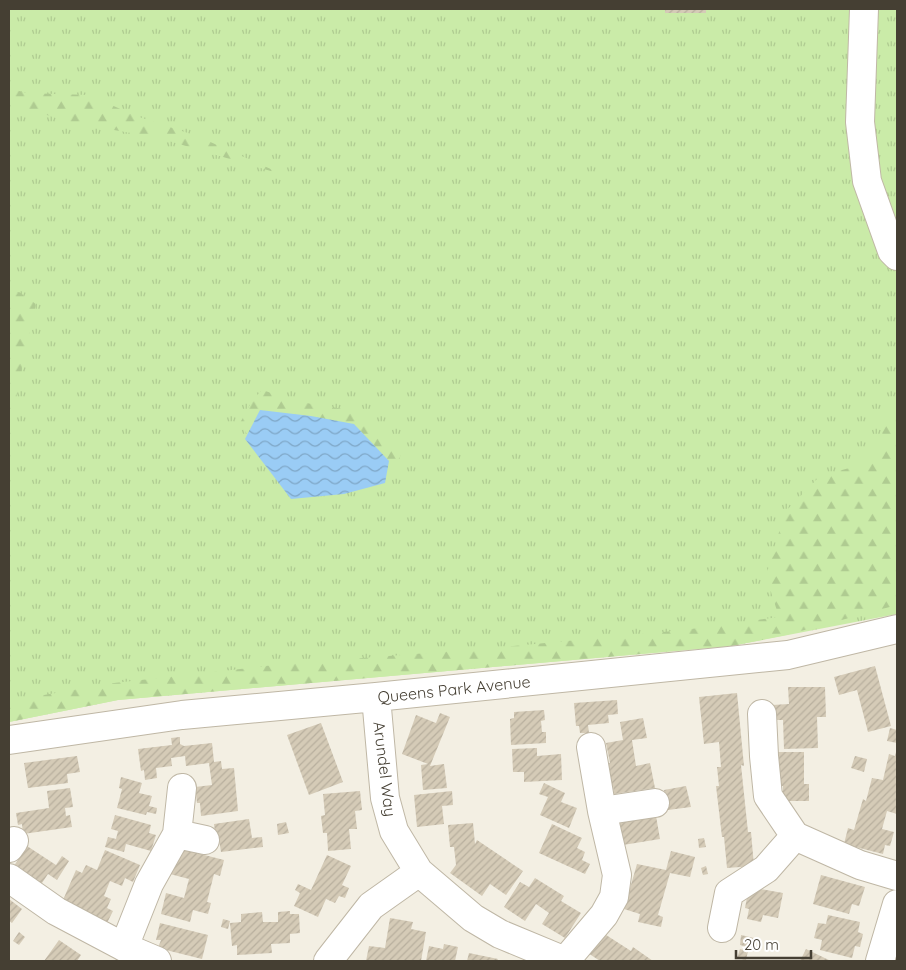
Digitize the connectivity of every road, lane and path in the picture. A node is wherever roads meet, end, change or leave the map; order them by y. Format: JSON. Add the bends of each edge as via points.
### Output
{"nodes":[{"id":1,"x":864,"y":9,"type":"edge"},
{"id":2,"x":897,"y":256,"type":"edge"},
{"id":3,"x":897,"y":629,"type":"edge"},
{"id":4,"x":376,"y":697,"type":"junction"},
{"id":5,"x":762,"y":714,"type":"dead end"},
{"id":6,"x":9,"y":740,"type":"edge"},
{"id":7,"x":591,"y":747,"type":"dead end"},
{"id":8,"x":182,"y":788,"type":"dead end"},
{"id":9,"x":655,"y":803,"type":"dead end"},
{"id":10,"x":602,"y":810,"type":"junction"},
{"id":11,"x":177,"y":834,"type":"junction"},
{"id":12,"x":795,"y":836,"type":"junction"},
{"id":13,"x":205,"y":840,"type":"dead end"},
{"id":14,"x":419,"y":872,"type":"junction"},
{"id":15,"x":897,"y":876,"type":"edge"},
{"id":16,"x":9,"y":878,"type":"edge"},
{"id":17,"x":897,"y":904,"type":"edge"},
{"id":18,"x":722,"y":928,"type":"dead end"},
{"id":19,"x":128,"y":953,"type":"edge"},
{"id":20,"x":157,"y":961,"type":"edge"},
{"id":21,"x":328,"y":961,"type":"edge"},
{"id":22,"x":565,"y":961,"type":"edge"},
{"id":23,"x":880,"y":961,"type":"edge"}],
"edges":[{"from":1,"to":2,"type":"street","via":[[860,122],[867,181],[892,251]]},
{"from":3,"to":4,"type":"street","name":"Queens Park Avenue","via":[[788,655]]},
{"from":4,"to":6,"type":"street","name":"Queens Park Avenue","via":[[182,715]]},
{"from":4,"to":14,"type":"street","name":"Arundel Way","via":[[385,798],[394,831]]},
{"from":5,"to":12,"type":"street","via":[[768,796]]},
{"from":7,"to":10,"type":"street"},
{"from":8,"to":11,"type":"street"},
{"from":9,"to":10,"type":"street"},
{"from":10,"to":22,"type":"street","via":[[616,875],[614,897],[604,915]]},
{"from":11,"to":13,"type":"street"},
{"from":11,"to":19,"type":"street","via":[[149,884]]},
{"from":12,"to":15,"type":"street","via":[[860,865]]},
{"from":12,"to":18,"type":"street","via":[[766,869],[729,893]]},
{"from":14,"to":21,"type":"street","via":[[371,906]]},
{"from":14,"to":22,"type":"street","name":"Arundel Way","via":[[473,918],[500,934]]},
{"from":16,"to":19,"type":"street","via":[[56,912]]},
{"from":17,"to":23,"type":"street"},
{"from":19,"to":20,"type":"street"}]}
